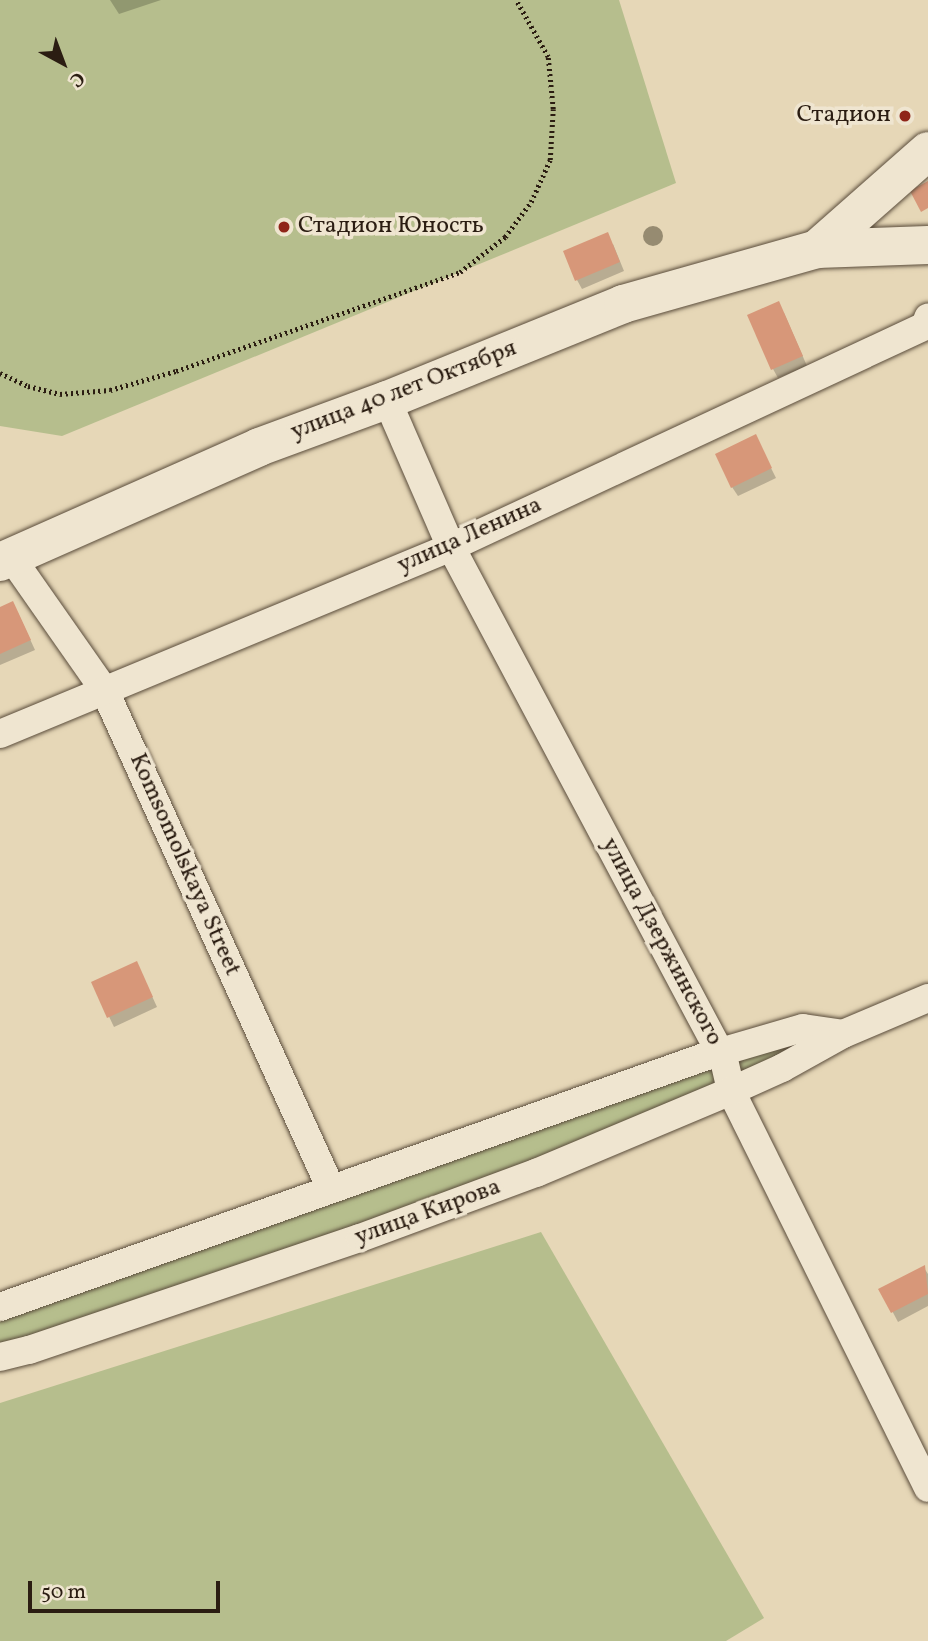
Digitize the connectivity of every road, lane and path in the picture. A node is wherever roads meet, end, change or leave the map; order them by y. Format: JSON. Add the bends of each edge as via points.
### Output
{"nodes":[{"id":1,"x":516,"y":0,"type":"edge"},
{"id":2,"x":928,"y":151,"type":"edge"},
{"id":3,"x":928,"y":245,"type":"edge"},
{"id":4,"x":817,"y":248,"type":"junction"},
{"id":5,"x":927,"y":325,"type":"edge"},
{"id":6,"x":0,"y":373,"type":"edge"},
{"id":7,"x":387,"y":400,"type":"junction"},
{"id":8,"x":451,"y":547,"type":"junction"},
{"id":9,"x":6,"y":560,"type":"edge"},
{"id":10,"x":105,"y":691,"type":"junction"},
{"id":11,"x":0,"y":734,"type":"edge"},
{"id":12,"x":928,"y":998,"type":"edge"},
{"id":13,"x":843,"y":1034,"type":"junction"},
{"id":14,"x":720,"y":1053,"type":"junction"},
{"id":15,"x":731,"y":1091,"type":"junction"},
{"id":16,"x":331,"y":1189,"type":"junction"},
{"id":17,"x":0,"y":1307,"type":"edge"},
{"id":18,"x":0,"y":1357,"type":"edge"},
{"id":19,"x":928,"y":1488,"type":"edge"}],
"edges":[{"from":1,"to":6,"type":"path","via":[[548,57],[553,109],[550,160],[531,202],[505,237],[460,272],[176,372],[110,390],[60,394]]},
{"from":2,"to":4,"type":"street"},
{"from":3,"to":4,"type":"street"},
{"from":4,"to":7,"type":"street","name":"улица 40 лет Октября","via":[[623,304]]},
{"from":5,"to":8,"type":"street","name":"улица Ленина"},
{"from":7,"to":8,"type":"street","name":"улица Дзержинского"},
{"from":7,"to":9,"type":"street","name":"улица 40 лет Октября","via":[[259,447]]},
{"from":8,"to":10,"type":"street","name":"улица Ленина"},
{"from":8,"to":14,"type":"street","name":"улица Дзержинского"},
{"from":9,"to":10,"type":"street","name":"Komsomolskaya Street"},
{"from":10,"to":11,"type":"street","name":"улица Ленина"},
{"from":10,"to":16,"type":"street","name":"Komsomolskaya Street"},
{"from":12,"to":13,"type":"street","name":"улица Кирова"},
{"from":13,"to":14,"type":"street","via":[[803,1028]]},
{"from":13,"to":15,"type":"street","name":"улица Кирова"},
{"from":14,"to":15,"type":"street","name":"улица Дзержинского"},
{"from":14,"to":16,"type":"street"},
{"from":15,"to":18,"type":"street","name":"улица Кирова","via":[[536,1173],[360,1238]]},
{"from":15,"to":19,"type":"street","name":"улица Дзержинского"},
{"from":16,"to":17,"type":"street"}]}
